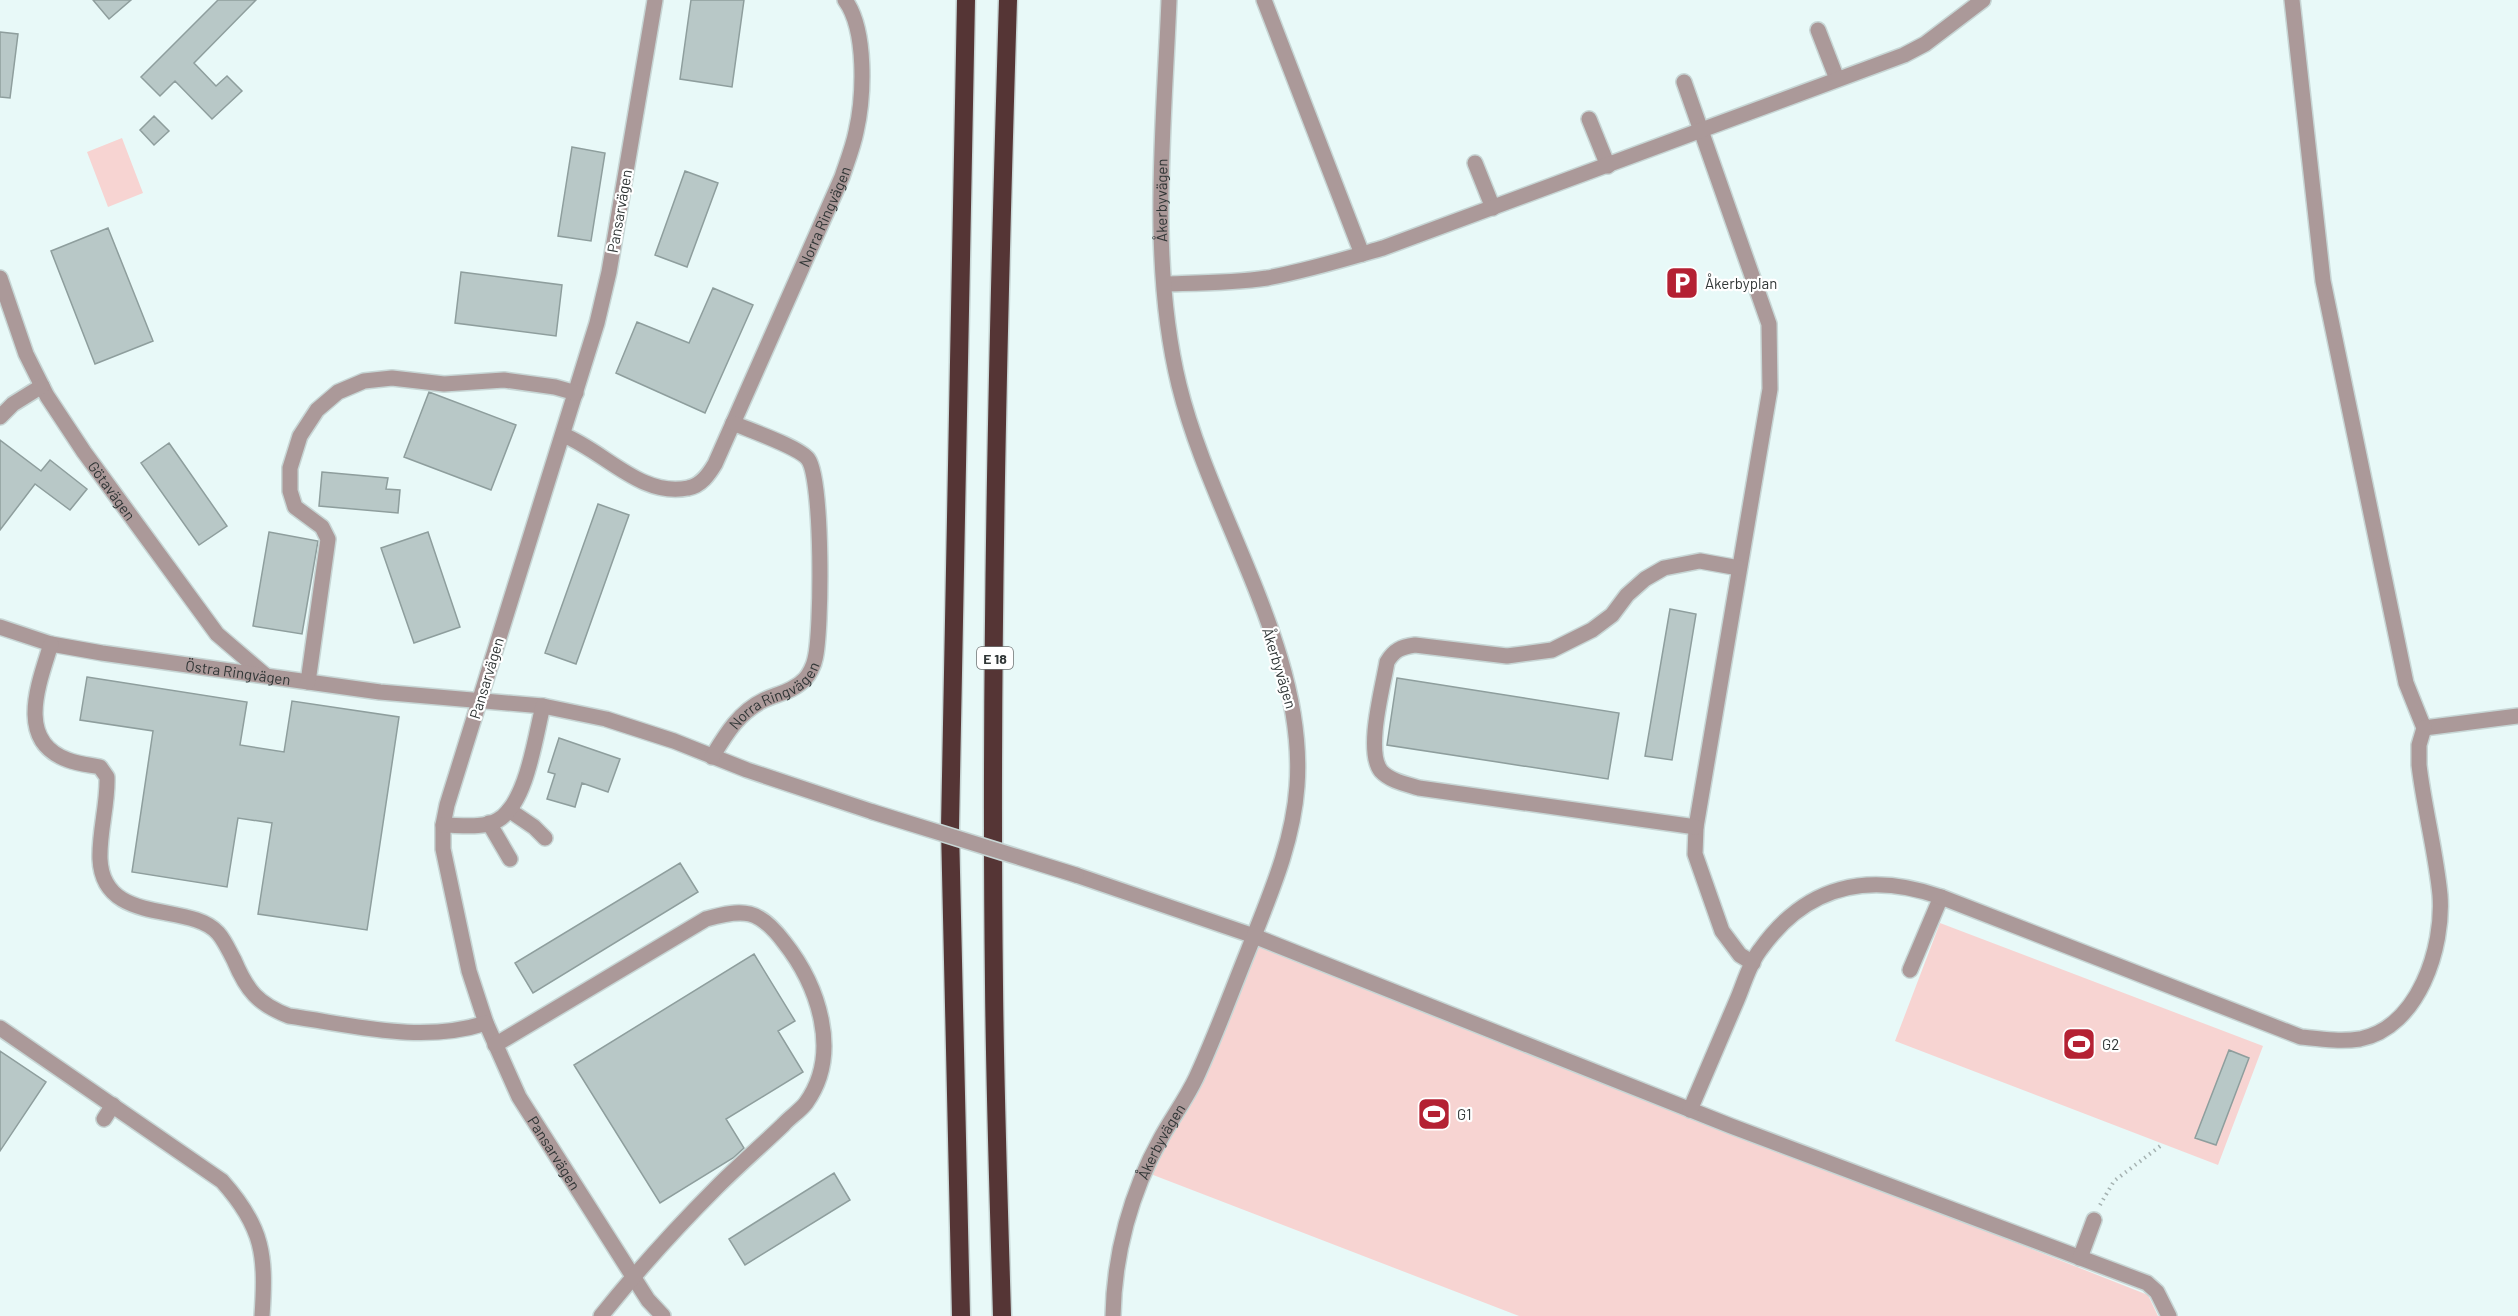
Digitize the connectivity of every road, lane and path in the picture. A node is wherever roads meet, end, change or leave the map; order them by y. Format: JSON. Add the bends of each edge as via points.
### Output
{"nodes":[{"id":1,"x":655,"y":0,"type":"edge"},
{"id":2,"x":845,"y":0,"type":"edge"},
{"id":3,"x":966,"y":0,"type":"edge"},
{"id":4,"x":1008,"y":0,"type":"edge"},
{"id":5,"x":1169,"y":0,"type":"edge"},
{"id":6,"x":1264,"y":0,"type":"edge"},
{"id":7,"x":1983,"y":0,"type":"edge"},
{"id":8,"x":2292,"y":0,"type":"edge"},
{"id":9,"x":1818,"y":30,"type":"dead end"},
{"id":10,"x":1837,"y":79,"type":"junction"},
{"id":11,"x":1684,"y":82,"type":"dead end"},
{"id":12,"x":1589,"y":119,"type":"dead end"},
{"id":13,"x":1701,"y":131,"type":"junction"},
{"id":14,"x":1475,"y":163,"type":"dead end"},
{"id":15,"x":1608,"y":166,"type":"junction"},
{"id":16,"x":1493,"y":208,"type":"junction"},
{"id":17,"x":1362,"y":254,"type":"junction"},
{"id":18,"x":0,"y":278,"type":"edge"},
{"id":19,"x":1165,"y":284,"type":"junction"},
{"id":20,"x":42,"y":386,"type":"junction"},
{"id":21,"x":576,"y":393,"type":"junction"},
{"id":22,"x":0,"y":417,"type":"edge"},
{"id":23,"x":733,"y":423,"type":"junction"},
{"id":24,"x":563,"y":435,"type":"junction"},
{"id":25,"x":1739,"y":568,"type":"junction"},
{"id":26,"x":0,"y":627,"type":"edge"},
{"id":27,"x":51,"y":644,"type":"junction"},
{"id":28,"x":266,"y":676,"type":"junction"},
{"id":29,"x":308,"y":682,"type":"junction"},
{"id":30,"x":479,"y":700,"type":"junction"},
{"id":31,"x":543,"y":706,"type":"junction"},
{"id":32,"x":2518,"y":716,"type":"edge"},
{"id":33,"x":2424,"y":728,"type":"junction"},
{"id":34,"x":712,"y":757,"type":"junction"},
{"id":35,"x":509,"y":810,"type":"junction"},
{"id":36,"x":489,"y":823,"type":"junction"},
{"id":37,"x":443,"y":825,"type":"junction"},
{"id":38,"x":1696,"y":827,"type":"junction"},
{"id":39,"x":545,"y":838,"type":"dead end"},
{"id":40,"x":510,"y":859,"type":"dead end"},
{"id":41,"x":1941,"y":897,"type":"junction"},
{"id":42,"x":1254,"y":936,"type":"junction"},
{"id":43,"x":1753,"y":963,"type":"junction"},
{"id":44,"x":1910,"y":970,"type":"dead end"},
{"id":45,"x":486,"y":1023,"type":"junction"},
{"id":46,"x":0,"y":1028,"type":"edge"},
{"id":47,"x":495,"y":1045,"type":"junction"},
{"id":48,"x":113,"y":1105,"type":"junction"},
{"id":49,"x":1690,"y":1110,"type":"junction"},
{"id":50,"x":104,"y":1119,"type":"dead end"},
{"id":51,"x":2163,"y":1144,"type":"dead end"},
{"id":52,"x":2094,"y":1220,"type":"joint"},
{"id":53,"x":2080,"y":1258,"type":"junction"},
{"id":54,"x":633,"y":1276,"type":"junction"},
{"id":55,"x":262,"y":1316,"type":"edge"},
{"id":56,"x":601,"y":1316,"type":"edge"},
{"id":57,"x":663,"y":1316,"type":"edge"},
{"id":58,"x":962,"y":1316,"type":"edge"},
{"id":59,"x":1002,"y":1316,"type":"edge"},
{"id":60,"x":1113,"y":1316,"type":"edge"},
{"id":61,"x":2169,"y":1316,"type":"edge"}],
"edges":[{"from":1,"to":21,"type":"street","name":"Pansarvägen","via":[[609,272]]},
{"from":2,"to":23,"type":"street","name":"Norra Ringvägen","via":[[858,29],[861,64],[856,132],[842,177]]},
{"from":3,"to":58,"type":"highway","via":[[950,828]]},
{"from":4,"to":59,"type":"highway","number":"E 18","via":[[997,347],[994,699],[994,986]]},
{"from":5,"to":19,"type":"street","name":"Åkerbyvägen","via":[[1162,202]]},
{"from":6,"to":17,"type":"street"},
{"from":7,"to":10,"type":"street","via":[[1925,45]]},
{"from":8,"to":33,"type":"street","via":[[2323,281],[2406,683]]},
{"from":9,"to":10,"type":"street"},
{"from":10,"to":13,"type":"street"},
{"from":11,"to":13,"type":"street"},
{"from":12,"to":15,"type":"street"},
{"from":13,"to":15,"type":"street"},
{"from":13,"to":25,"type":"street","via":[[1769,324],[1770,389]]},
{"from":14,"to":16,"type":"street"},
{"from":15,"to":16,"type":"street"},
{"from":16,"to":17,"type":"street"},
{"from":17,"to":19,"type":"street","via":[[1266,278]]},
{"from":18,"to":20,"type":"street","name":"Götavägen","via":[[26,354]]},
{"from":19,"to":42,"type":"street","name":"Åkerbyvägen","via":[[1179,386],[1214,492],[1275,646],[1297,729],[1297,787],[1289,844]]},
{"from":20,"to":22,"type":"street"},
{"from":20,"to":28,"type":"street","name":"Götavägen","via":[[84,452],[216,634]]},
{"from":21,"to":24,"type":"street","name":"Pansarvägen"},
{"from":21,"to":29,"type":"street","via":[[504,380],[444,384],[392,378],[364,381],[338,392],[317,410],[300,436],[290,468],[290,491],[296,507],[322,527],[328,539]]},
{"from":23,"to":24,"type":"street","name":"Norra Ringvägen","via":[[705,479],[689,488],[665,488],[639,480]]},
{"from":23,"to":34,"type":"street","name":"Norra Ringvägen","via":[[797,451],[807,459],[814,475],[819,504],[818,631],[815,660],[806,679],[746,710]]},
{"from":24,"to":30,"type":"street","name":"Pansarvägen"},
{"from":25,"to":38,"type":"street"},
{"from":25,"to":38,"type":"street","via":[[1700,561],[1664,568],[1645,579],[1612,615],[1552,650],[1507,656],[1414,645],[1392,653],[1387,662],[1374,746],[1382,772],[1394,780],[1419,788]]},
{"from":26,"to":27,"type":"street","name":"Östra Ringvägen"},
{"from":27,"to":28,"type":"street","name":"Östra Ringvägen"},
{"from":27,"to":45,"type":"street","via":[[37,689],[34,716],[38,734],[49,749],[68,760],[100,767],[107,777],[100,858],[103,875],[113,892],[134,905],[201,922],[217,931],[245,986],[269,1009],[289,1016],[416,1034],[465,1030]]},
{"from":28,"to":29,"type":"street","name":"Östra Ringvägen"},
{"from":29,"to":30,"type":"street","name":"Östra Ringvägen","via":[[429,698]]},
{"from":30,"to":31,"type":"street","name":"Östra Ringvägen"},
{"from":30,"to":37,"type":"street","name":"Pansarvägen"},
{"from":31,"to":34,"type":"street","name":"Östra Ringvägen","via":[[606,719]]},
{"from":31,"to":35,"type":"street","via":[[520,792]]},
{"from":32,"to":33,"type":"street"},
{"from":33,"to":41,"type":"street","via":[[2419,765],[2440,896],[2433,960],[2420,991],[2401,1015],[2360,1039],[2301,1036]]},
{"from":34,"to":42,"type":"street","name":"Östra Ringvägen","bridge":true},
{"from":35,"to":36,"type":"street"},
{"from":35,"to":39,"type":"street"},
{"from":36,"to":37,"type":"street"},
{"from":36,"to":40,"type":"street"},
{"from":37,"to":45,"type":"street","name":"Pansarvägen","via":[[443,849],[455,906]]},
{"from":38,"to":43,"type":"street","via":[[1695,854],[1722,931],[1740,955]]},
{"from":41,"to":43,"type":"street","via":[[1901,885],[1844,887],[1822,895],[1796,912],[1758,951]]},
{"from":41,"to":44,"type":"street"},
{"from":42,"to":49,"type":"street","name":"Östra Ringvägen"},
{"from":42,"to":60,"type":"street","name":"Åkerbyvägen","via":[[1194,1081],[1139,1181],[1119,1256]]},
{"from":43,"to":49,"type":"street"},
{"from":45,"to":47,"type":"street","name":"Pansarvägen"},
{"from":46,"to":48,"type":"street"},
{"from":47,"to":54,"type":"street","name":"Pansarvägen","via":[[519,1097]]},
{"from":47,"to":54,"type":"street","via":[[706,919],[748,912],[765,921],[785,943],[821,1010],[823,1060],[816,1081],[806,1102],[716,1188]]},
{"from":48,"to":50,"type":"street"},
{"from":48,"to":55,"type":"street","via":[[169,1152],[209,1179],[222,1181],[241,1202],[242,1215],[258,1236],[265,1270]]},
{"from":49,"to":53,"type":"street","name":"Östra Ringvägen"},
{"from":51,"to":52,"type":"path","via":[[2114,1181]]},
{"from":52,"to":53,"type":"street"},
{"from":53,"to":61,"type":"street","name":"Östra Ringvägen","via":[[2147,1283],[2157,1292]]},
{"from":54,"to":56,"type":"street"},
{"from":54,"to":57,"type":"street","name":"Pansarvägen"}]}
